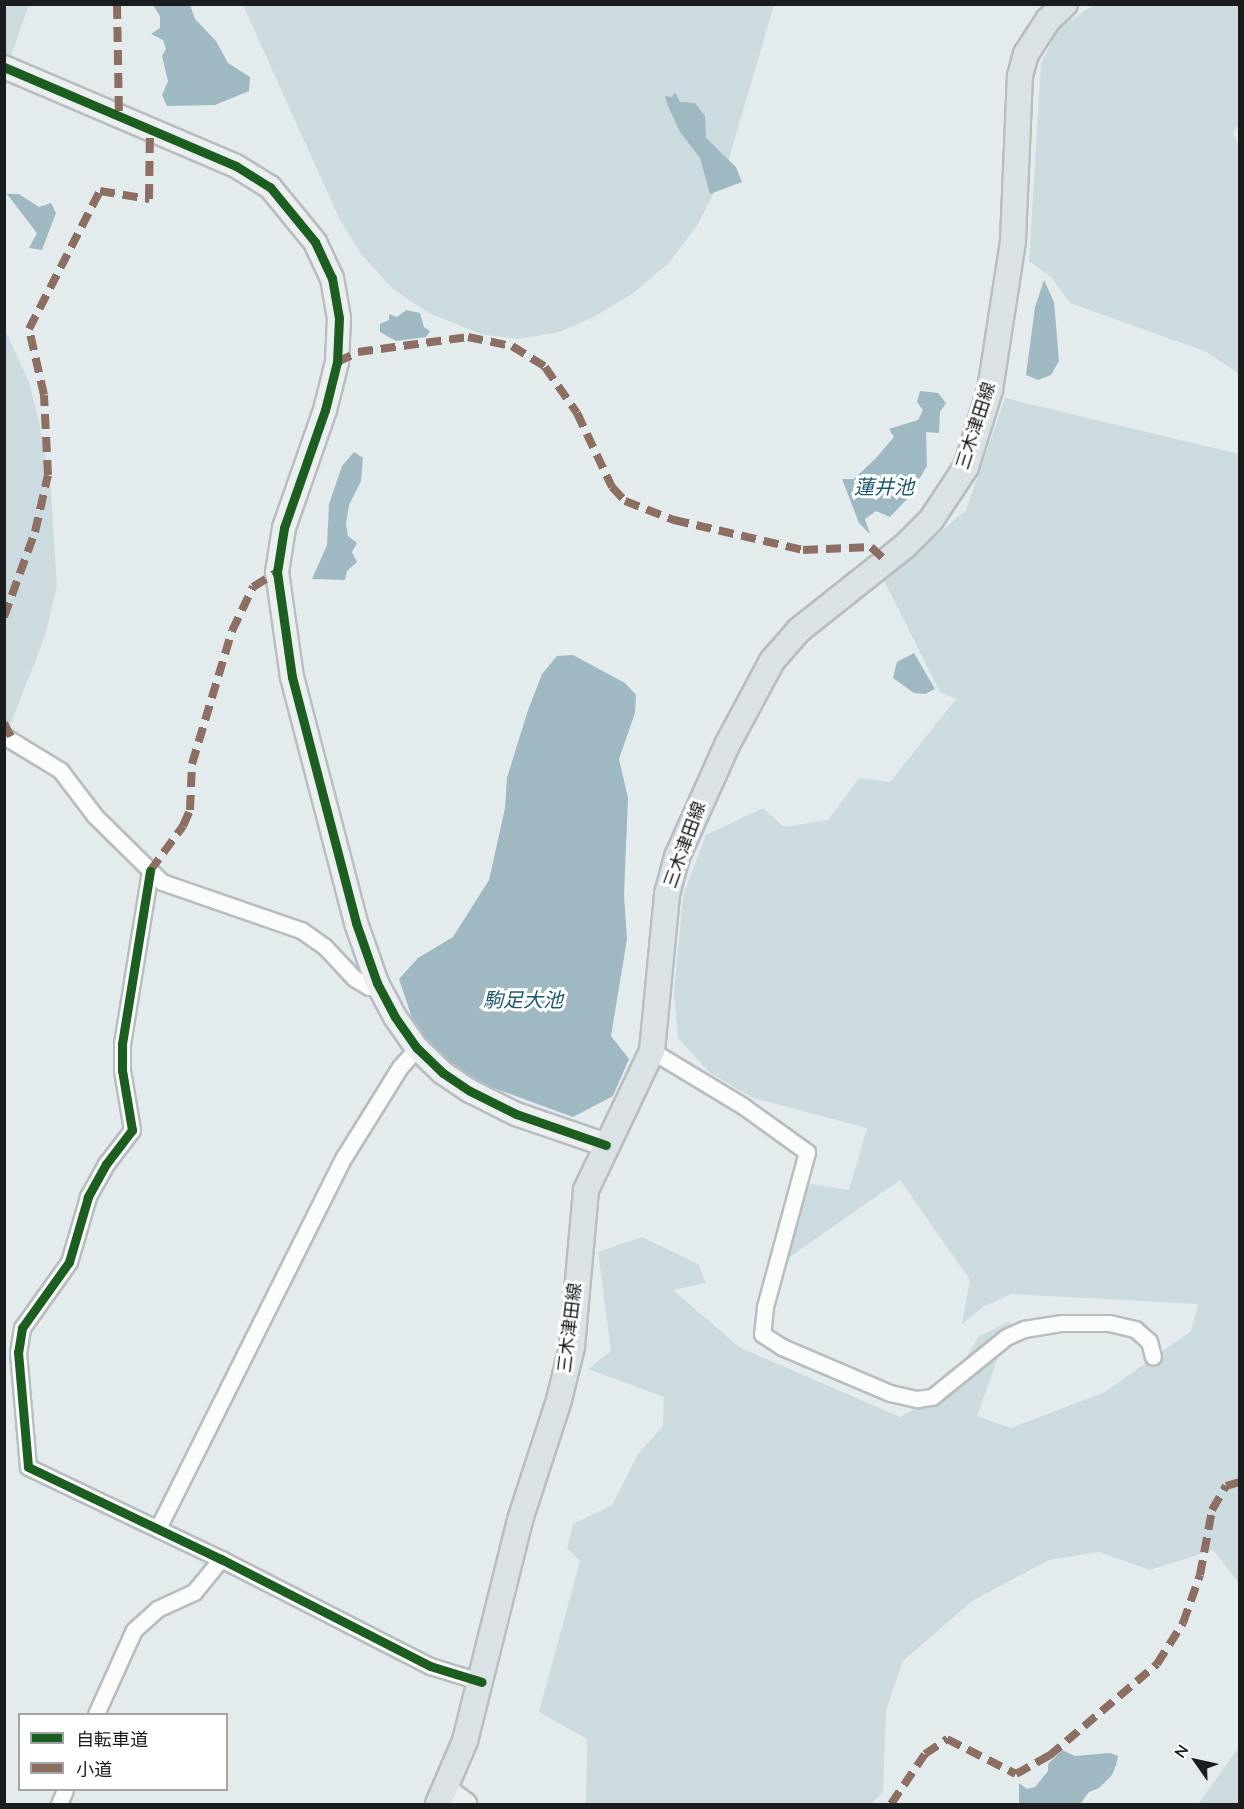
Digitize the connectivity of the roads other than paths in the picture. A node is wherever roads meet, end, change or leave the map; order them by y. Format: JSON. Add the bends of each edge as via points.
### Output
{"nodes":[{"id":1,"x":1065,"y":4,"type":"edge"},
{"id":2,"x":4,"y":67,"type":"edge"},
{"id":3,"x":4,"y":736,"type":"edge"},
{"id":4,"x":150,"y":872,"type":"junction"},
{"id":5,"x":376,"y":983,"type":"junction"},
{"id":6,"x":417,"y":1048,"type":"junction"},
{"id":7,"x":652,"y":1051,"type":"junction"},
{"id":8,"x":606,"y":1145,"type":"junction"},
{"id":9,"x":1153,"y":1357,"type":"dead end"},
{"id":10,"x":158,"y":1528,"type":"junction"},
{"id":11,"x":221,"y":1559,"type":"junction"},
{"id":12,"x":482,"y":1682,"type":"junction"},
{"id":13,"x":96,"y":1713,"type":"edge"},
{"id":14,"x":442,"y":1797,"type":"edge"},
{"id":15,"x":465,"y":1804,"type":"edge"}],
"edges":[{"from":1,"to":7,"type":"main road","name":"三木津田線","via":[[1048,20],[1026,54],[1020,76],[1013,241],[990,390],[966,467],[931,520],[905,546],[799,630],[772,661],[745,708],[699,804],[667,894]]},
{"from":2,"to":5,"type":"street","via":[[205,149],[270,187],[315,242],[332,278],[339,318],[337,362],[325,411],[284,528],[277,572],[292,676],[356,923]]},
{"from":3,"to":4,"type":"street","via":[[60,770],[95,816]]},
{"from":4,"to":5,"type":"street","via":[[162,882],[302,930],[325,947],[354,978],[369,987]]},
{"from":4,"to":10,"type":"street","via":[[122,1044],[122,1070],[132,1130],[105,1164],[88,1197],[69,1262],[32,1310],[22,1328],[18,1352],[28,1467]]},
{"from":5,"to":6,"type":"street"},
{"from":6,"to":8,"type":"street","via":[[470,1092],[516,1114]]},
{"from":6,"to":10,"type":"street","via":[[400,1067],[344,1158]]},
{"from":7,"to":8,"type":"main road","name":"三木津田線"},
{"from":7,"to":9,"type":"street","via":[[743,1106],[807,1152],[765,1307],[762,1334],[782,1347],[890,1393],[917,1399],[932,1397],[1006,1337],[1024,1329],[1061,1323],[1108,1323],[1135,1329],[1149,1341]]},
{"from":8,"to":12,"type":"main road","name":"三木津田線","via":[[586,1190],[569,1358],[501,1592]]},
{"from":10,"to":11,"type":"street"},
{"from":11,"to":12,"type":"street","via":[[430,1666]]},
{"from":11,"to":13,"type":"street","via":[[194,1592],[157,1610],[134,1630]]},
{"from":12,"to":14,"type":"main road","name":"三木津田線"},
{"from":14,"to":15,"type":"street"}]}
